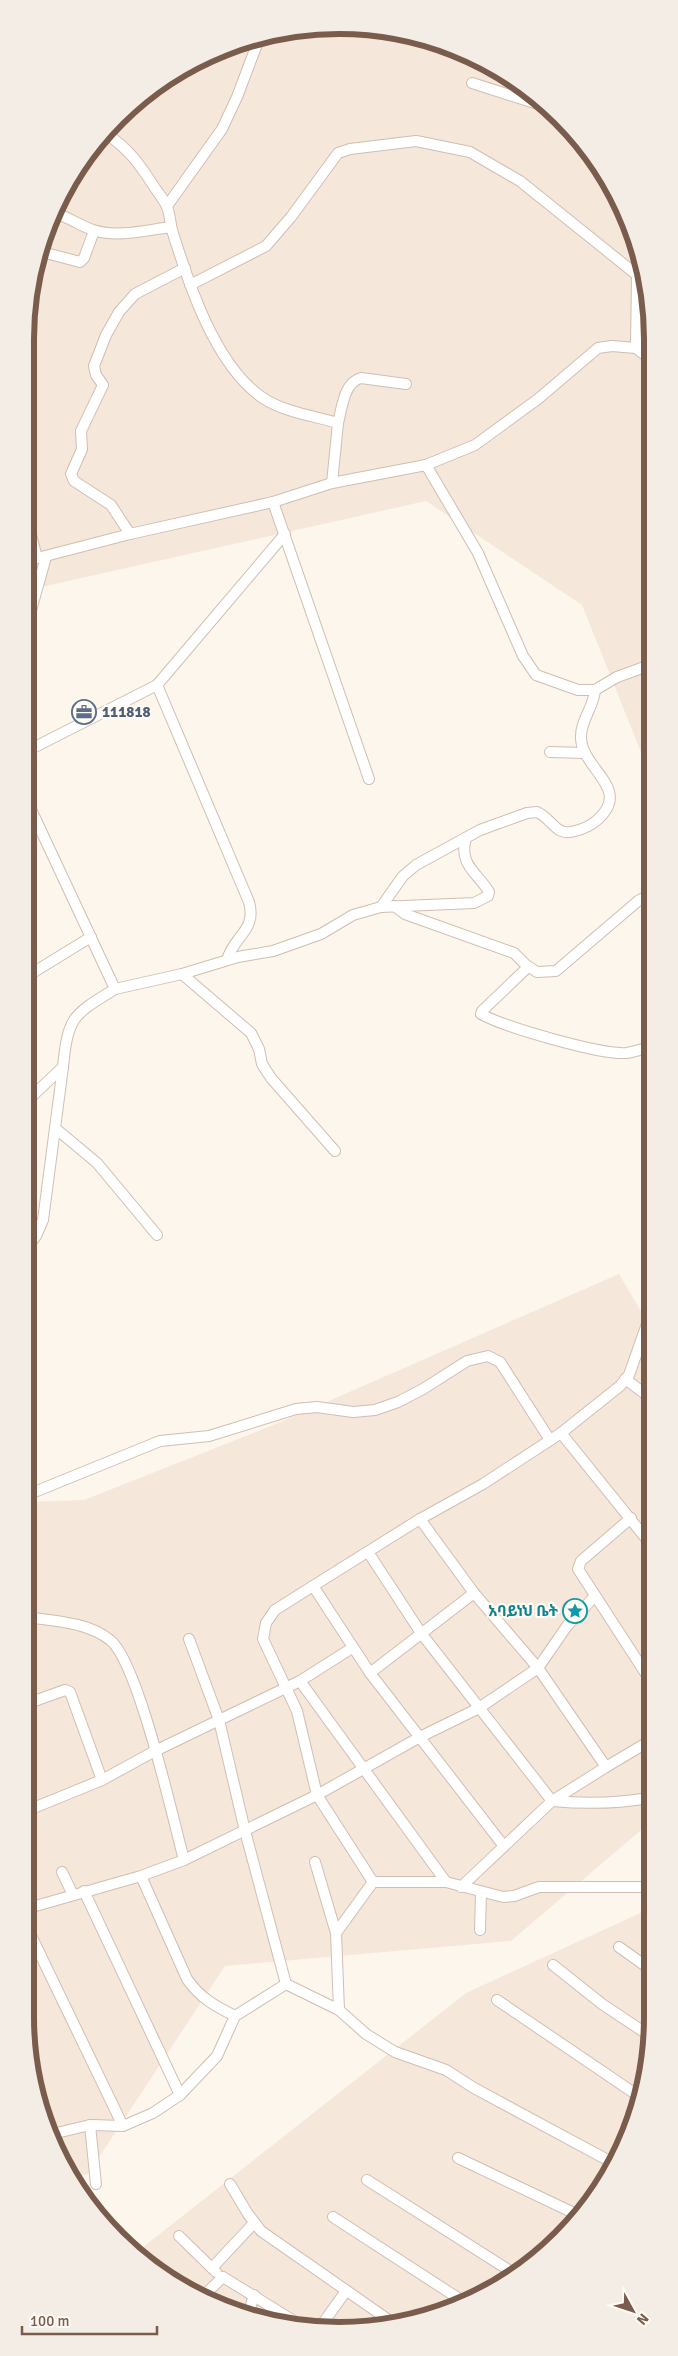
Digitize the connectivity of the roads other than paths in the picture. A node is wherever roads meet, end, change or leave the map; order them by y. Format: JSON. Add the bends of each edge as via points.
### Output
{"nodes":[{"id":1,"x":258,"y":45,"type":"edge"},
{"id":2,"x":472,"y":83,"type":"dead end"},
{"id":3,"x":530,"y":102,"type":"edge"},
{"id":4,"x":111,"y":137,"type":"edge"},
{"id":5,"x":167,"y":206,"type":"junction"},
{"id":6,"x":60,"y":215,"type":"edge"},
{"id":7,"x":171,"y":227,"type":"junction"},
{"id":8,"x":94,"y":231,"type":"junction"},
{"id":9,"x":46,"y":253,"type":"edge"},
{"id":10,"x":184,"y":268,"type":"junction"},
{"id":11,"x":636,"y":269,"type":"edge"},
{"id":12,"x":639,"y":282,"type":"edge"},
{"id":13,"x":190,"y":285,"type":"junction"},
{"id":14,"x":636,"y":348,"type":"junction"},
{"id":15,"x":644,"y":354,"type":"edge"},
{"id":16,"x":406,"y":384,"type":"dead end"},
{"id":17,"x":338,"y":424,"type":"junction"},
{"id":18,"x":426,"y":465,"type":"junction"},
{"id":19,"x":332,"y":483,"type":"junction"},
{"id":20,"x":273,"y":502,"type":"junction"},
{"id":21,"x":130,"y":534,"type":"junction"},
{"id":22,"x":285,"y":534,"type":"junction"},
{"id":23,"x":34,"y":544,"type":"edge"},
{"id":24,"x":38,"y":558,"type":"edge"},
{"id":25,"x":34,"y":586,"type":"edge"},
{"id":26,"x":644,"y":667,"type":"edge"},
{"id":27,"x":157,"y":685,"type":"junction"},
{"id":28,"x":595,"y":690,"type":"junction"},
{"id":29,"x":34,"y":747,"type":"edge"},
{"id":30,"x":550,"y":752,"type":"dead end"},
{"id":31,"x":585,"y":753,"type":"junction"},
{"id":32,"x":369,"y":779,"type":"dead end"},
{"id":33,"x":34,"y":816,"type":"edge"},
{"id":34,"x":466,"y":838,"type":"junction"},
{"id":35,"x":644,"y":898,"type":"edge"},
{"id":36,"x":394,"y":906,"type":"junction"},
{"id":37,"x":381,"y":907,"type":"junction"},
{"id":38,"x":90,"y":936,"type":"junction"},
{"id":39,"x":227,"y":960,"type":"junction"},
{"id":40,"x":528,"y":967,"type":"junction"},
{"id":41,"x":34,"y":973,"type":"edge"},
{"id":42,"x":182,"y":974,"type":"junction"},
{"id":43,"x":115,"y":989,"type":"junction"},
{"id":44,"x":644,"y":1048,"type":"edge"},
{"id":45,"x":63,"y":1067,"type":"junction"},
{"id":46,"x":34,"y":1094,"type":"edge"},
{"id":47,"x":55,"y":1128,"type":"junction"},
{"id":48,"x":335,"y":1151,"type":"dead end"},
{"id":49,"x":157,"y":1235,"type":"dead end"},
{"id":50,"x":34,"y":1238,"type":"edge"},
{"id":51,"x":644,"y":1334,"type":"edge"},
{"id":52,"x":625,"y":1380,"type":"junction"},
{"id":53,"x":644,"y":1393,"type":"edge"},
{"id":54,"x":561,"y":1433,"type":"junction"},
{"id":55,"x":550,"y":1440,"type":"junction"},
{"id":56,"x":34,"y":1492,"type":"edge"},
{"id":57,"x":631,"y":1518,"type":"junction"},
{"id":58,"x":420,"y":1519,"type":"junction"},
{"id":59,"x":644,"y":1529,"type":"edge"},
{"id":60,"x":642,"y":1532,"type":"junction"},
{"id":61,"x":644,"y":1535,"type":"edge"},
{"id":62,"x":368,"y":1552,"type":"junction"},
{"id":63,"x":313,"y":1586,"type":"junction"},
{"id":64,"x":474,"y":1593,"type":"junction"},
{"id":65,"x":595,"y":1596,"type":"junction"},
{"id":66,"x":34,"y":1618,"type":"edge"},
{"id":67,"x":421,"y":1633,"type":"junction"},
{"id":68,"x":189,"y":1639,"type":"dead end"},
{"id":69,"x":352,"y":1648,"type":"junction"},
{"id":70,"x":538,"y":1668,"type":"junction"},
{"id":71,"x":644,"y":1671,"type":"edge"},
{"id":72,"x":370,"y":1673,"type":"junction"},
{"id":73,"x":300,"y":1682,"type":"junction"},
{"id":74,"x":286,"y":1687,"type":"junction"},
{"id":75,"x":34,"y":1701,"type":"edge"},
{"id":76,"x":479,"y":1708,"type":"junction"},
{"id":77,"x":219,"y":1720,"type":"junction"},
{"id":78,"x":420,"y":1737,"type":"junction"},
{"id":79,"x":644,"y":1744,"type":"edge"},
{"id":80,"x":155,"y":1751,"type":"junction"},
{"id":81,"x":606,"y":1767,"type":"junction"},
{"id":82,"x":364,"y":1770,"type":"junction"},
{"id":83,"x":102,"y":1780,"type":"junction"},
{"id":84,"x":317,"y":1795,"type":"junction"},
{"id":85,"x":644,"y":1799,"type":"edge"},
{"id":86,"x":552,"y":1801,"type":"junction"},
{"id":87,"x":34,"y":1808,"type":"edge"},
{"id":88,"x":245,"y":1831,"type":"junction"},
{"id":89,"x":503,"y":1845,"type":"junction"},
{"id":90,"x":184,"y":1860,"type":"junction"},
{"id":91,"x":315,"y":1862,"type":"dead end"},
{"id":92,"x":62,"y":1872,"type":"dead end"},
{"id":93,"x":141,"y":1876,"type":"junction"},
{"id":94,"x":373,"y":1882,"type":"junction"},
{"id":95,"x":446,"y":1882,"type":"junction"},
{"id":96,"x":461,"y":1887,"type":"junction"},
{"id":97,"x":644,"y":1887,"type":"edge"},
{"id":98,"x":84,"y":1891,"type":"junction"},
{"id":99,"x":481,"y":1892,"type":"junction"},
{"id":100,"x":73,"y":1895,"type":"junction"},
{"id":101,"x":34,"y":1906,"type":"edge"},
{"id":102,"x":480,"y":1930,"type":"dead end"},
{"id":103,"x":336,"y":1933,"type":"junction"},
{"id":104,"x":34,"y":1942,"type":"edge"},
{"id":105,"x":619,"y":1947,"type":"dead end"},
{"id":106,"x":553,"y":1965,"type":"dead end"},
{"id":107,"x":644,"y":1965,"type":"edge"},
{"id":108,"x":286,"y":1984,"type":"junction"},
{"id":109,"x":497,"y":2000,"type":"dead end"},
{"id":110,"x":339,"y":2010,"type":"junction"},
{"id":111,"x":235,"y":2016,"type":"junction"},
{"id":112,"x":644,"y":2032,"type":"edge"},
{"id":113,"x":635,"y":2093,"type":"edge"},
{"id":114,"x":180,"y":2095,"type":"junction"},
{"id":115,"x":90,"y":2125,"type":"junction"},
{"id":116,"x":123,"y":2126,"type":"junction"},
{"id":117,"x":56,"y":2132,"type":"edge"},
{"id":118,"x":458,"y":2158,"type":"dead end"},
{"id":119,"x":608,"y":2160,"type":"edge"},
{"id":120,"x":367,"y":2180,"type":"dead end"},
{"id":121,"x":96,"y":2184,"type":"dead end"},
{"id":122,"x":230,"y":2184,"type":"dead end"},
{"id":123,"x":573,"y":2212,"type":"edge"},
{"id":124,"x":333,"y":2217,"type":"dead end"},
{"id":125,"x":254,"y":2223,"type":"junction"},
{"id":126,"x":180,"y":2236,"type":"dead end"},
{"id":127,"x":212,"y":2268,"type":"junction"},
{"id":128,"x":510,"y":2271,"type":"edge"},
{"id":129,"x":223,"y":2277,"type":"junction"},
{"id":130,"x":346,"y":2291,"type":"junction"},
{"id":131,"x":207,"y":2292,"type":"edge"},
{"id":132,"x":254,"y":2295,"type":"junction"},
{"id":133,"x":458,"y":2298,"type":"edge"},
{"id":134,"x":250,"y":2309,"type":"edge"},
{"id":135,"x":290,"y":2318,"type":"edge"},
{"id":136,"x":387,"y":2318,"type":"edge"},
{"id":137,"x":324,"y":2322,"type":"edge"}],
"edges":[{"from":1,"to":5,"type":"street","via":[[222,129]]},
{"from":2,"to":3,"type":"street"},
{"from":4,"to":5,"type":"street","via":[[130,152]]},
{"from":5,"to":7,"type":"street"},
{"from":6,"to":8,"type":"street"},
{"from":7,"to":8,"type":"street","via":[[135,232]]},
{"from":7,"to":10,"type":"street"},
{"from":8,"to":9,"type":"street","via":[[80,262]]},
{"from":10,"to":13,"type":"street"},
{"from":10,"to":21,"type":"street","via":[[135,294],[119,312],[106,335],[94,366],[103,384],[81,431],[82,449],[71,471],[74,481],[111,505]]},
{"from":11,"to":13,"type":"street","via":[[491,162],[470,152],[416,141],[338,153],[266,246]]},
{"from":12,"to":14,"type":"street"},
{"from":13,"to":17,"type":"street","via":[[224,354],[247,384],[262,398],[278,406]]},
{"from":14,"to":15,"type":"street"},
{"from":14,"to":18,"type":"street","via":[[598,348],[538,399],[475,445]]},
{"from":16,"to":17,"type":"street","via":[[355,380],[348,388]]},
{"from":17,"to":19,"type":"street"},
{"from":18,"to":19,"type":"street"},
{"from":18,"to":28,"type":"street","via":[[478,553],[532,670],[551,682],[578,690]]},
{"from":19,"to":20,"type":"street"},
{"from":20,"to":21,"type":"street"},
{"from":20,"to":22,"type":"street"},
{"from":21,"to":24,"type":"street"},
{"from":22,"to":27,"type":"street"},
{"from":22,"to":32,"type":"street"},
{"from":23,"to":24,"type":"street"},
{"from":24,"to":25,"type":"street"},
{"from":26,"to":28,"type":"street"},
{"from":27,"to":29,"type":"street"},
{"from":27,"to":39,"type":"street","via":[[249,902],[250,922],[230,950]]},
{"from":28,"to":31,"type":"street","via":[[581,731]]},
{"from":30,"to":31,"type":"street"},
{"from":31,"to":34,"type":"street","via":[[609,792],[608,808],[595,822],[580,830],[562,833],[540,813],[533,812]]},
{"from":33,"to":38,"type":"street"},
{"from":34,"to":36,"type":"street","via":[[464,846],[468,866],[487,889],[489,894],[486,898],[474,904]]},
{"from":34,"to":37,"type":"street","via":[[406,872]]},
{"from":35,"to":40,"type":"street","via":[[556,971],[544,974]]},
{"from":36,"to":37,"type":"street"},
{"from":36,"to":40,"type":"street","via":[[405,914],[514,953]]},
{"from":37,"to":39,"type":"street","via":[[353,915],[320,934],[273,952]]},
{"from":38,"to":41,"type":"street"},
{"from":38,"to":43,"type":"street"},
{"from":39,"to":42,"type":"street"},
{"from":40,"to":44,"type":"street","via":[[481,1014],[522,1031],[600,1050],[626,1053]]},
{"from":42,"to":43,"type":"street"},
{"from":42,"to":48,"type":"street","via":[[251,1033],[262,1064],[271,1078]]},
{"from":43,"to":45,"type":"street","via":[[76,1016],[66,1037]]},
{"from":45,"to":46,"type":"street"},
{"from":45,"to":47,"type":"street"},
{"from":47,"to":49,"type":"street","via":[[97,1163]]},
{"from":47,"to":50,"type":"street","via":[[43,1220]]},
{"from":51,"to":52,"type":"street","via":[[637,1358]]},
{"from":52,"to":53,"type":"street"},
{"from":52,"to":54,"type":"street"},
{"from":54,"to":55,"type":"street"},
{"from":54,"to":57,"type":"street"},
{"from":55,"to":56,"type":"street","via":[[500,1362],[488,1356],[467,1360],[398,1402],[375,1410],[296,1409],[209,1436],[160,1442]]},
{"from":55,"to":58,"type":"street","via":[[483,1484]]},
{"from":57,"to":60,"type":"street"},
{"from":57,"to":65,"type":"street","via":[[578,1565]]},
{"from":58,"to":62,"type":"street"},
{"from":58,"to":64,"type":"street"},
{"from":59,"to":60,"type":"street"},
{"from":60,"to":61,"type":"street"},
{"from":62,"to":63,"type":"street"},
{"from":62,"to":67,"type":"street"},
{"from":63,"to":69,"type":"street"},
{"from":63,"to":74,"type":"street","via":[[275,1610],[263,1631],[263,1640]]},
{"from":64,"to":67,"type":"street"},
{"from":64,"to":70,"type":"street"},
{"from":65,"to":70,"type":"street","via":[[567,1626]]},
{"from":65,"to":71,"type":"street"},
{"from":66,"to":80,"type":"street","via":[[92,1630],[118,1646],[128,1664]]},
{"from":67,"to":72,"type":"street"},
{"from":67,"to":76,"type":"street"},
{"from":68,"to":77,"type":"street"},
{"from":69,"to":72,"type":"street"},
{"from":69,"to":73,"type":"street"},
{"from":70,"to":76,"type":"street"},
{"from":70,"to":81,"type":"street"},
{"from":72,"to":78,"type":"street"},
{"from":73,"to":74,"type":"street"},
{"from":73,"to":82,"type":"street"},
{"from":74,"to":77,"type":"street"},
{"from":74,"to":84,"type":"street","via":[[297,1711]]},
{"from":75,"to":83,"type":"street","via":[[66,1690],[70,1692]]},
{"from":76,"to":78,"type":"street"},
{"from":76,"to":86,"type":"street"},
{"from":77,"to":80,"type":"street"},
{"from":77,"to":88,"type":"street"},
{"from":78,"to":82,"type":"street"},
{"from":78,"to":89,"type":"street"},
{"from":79,"to":81,"type":"street"},
{"from":80,"to":83,"type":"street"},
{"from":80,"to":90,"type":"street"},
{"from":81,"to":86,"type":"street"},
{"from":82,"to":84,"type":"street"},
{"from":82,"to":95,"type":"street"},
{"from":83,"to":87,"type":"street"},
{"from":84,"to":88,"type":"street"},
{"from":84,"to":94,"type":"street"},
{"from":85,"to":86,"type":"street","via":[[585,1804]]},
{"from":86,"to":89,"type":"street"},
{"from":88,"to":90,"type":"street"},
{"from":88,"to":108,"type":"street"},
{"from":89,"to":96,"type":"street"},
{"from":90,"to":93,"type":"street"},
{"from":91,"to":103,"type":"street"},
{"from":92,"to":100,"type":"street"},
{"from":93,"to":98,"type":"street"},
{"from":93,"to":111,"type":"street","via":[[187,1979],[208,2002]]},
{"from":94,"to":95,"type":"street"},
{"from":94,"to":103,"type":"street"},
{"from":95,"to":96,"type":"street"},
{"from":96,"to":99,"type":"street"},
{"from":97,"to":99,"type":"street","via":[[539,1887],[503,1897]]},
{"from":98,"to":100,"type":"street"},
{"from":98,"to":114,"type":"street"},
{"from":99,"to":102,"type":"street"},
{"from":100,"to":101,"type":"street"},
{"from":103,"to":110,"type":"street"},
{"from":104,"to":116,"type":"street"},
{"from":105,"to":107,"type":"street"},
{"from":106,"to":112,"type":"street"},
{"from":108,"to":110,"type":"street"},
{"from":108,"to":111,"type":"street"},
{"from":109,"to":113,"type":"street"},
{"from":110,"to":119,"type":"street","via":[[366,2034],[395,2052],[446,2070]]},
{"from":111,"to":114,"type":"street","via":[[217,2056]]},
{"from":114,"to":116,"type":"street","via":[[153,2113]]},
{"from":115,"to":116,"type":"street"},
{"from":115,"to":117,"type":"street"},
{"from":115,"to":121,"type":"street"},
{"from":118,"to":123,"type":"street"},
{"from":120,"to":128,"type":"street"},
{"from":122,"to":125,"type":"street"},
{"from":124,"to":133,"type":"street"},
{"from":125,"to":127,"type":"street"},
{"from":125,"to":130,"type":"street"},
{"from":126,"to":127,"type":"street"},
{"from":127,"to":129,"type":"street"},
{"from":129,"to":131,"type":"street"},
{"from":129,"to":132,"type":"street"},
{"from":130,"to":136,"type":"street"},
{"from":130,"to":137,"type":"street"},
{"from":132,"to":134,"type":"street"},
{"from":132,"to":135,"type":"street"}]}
